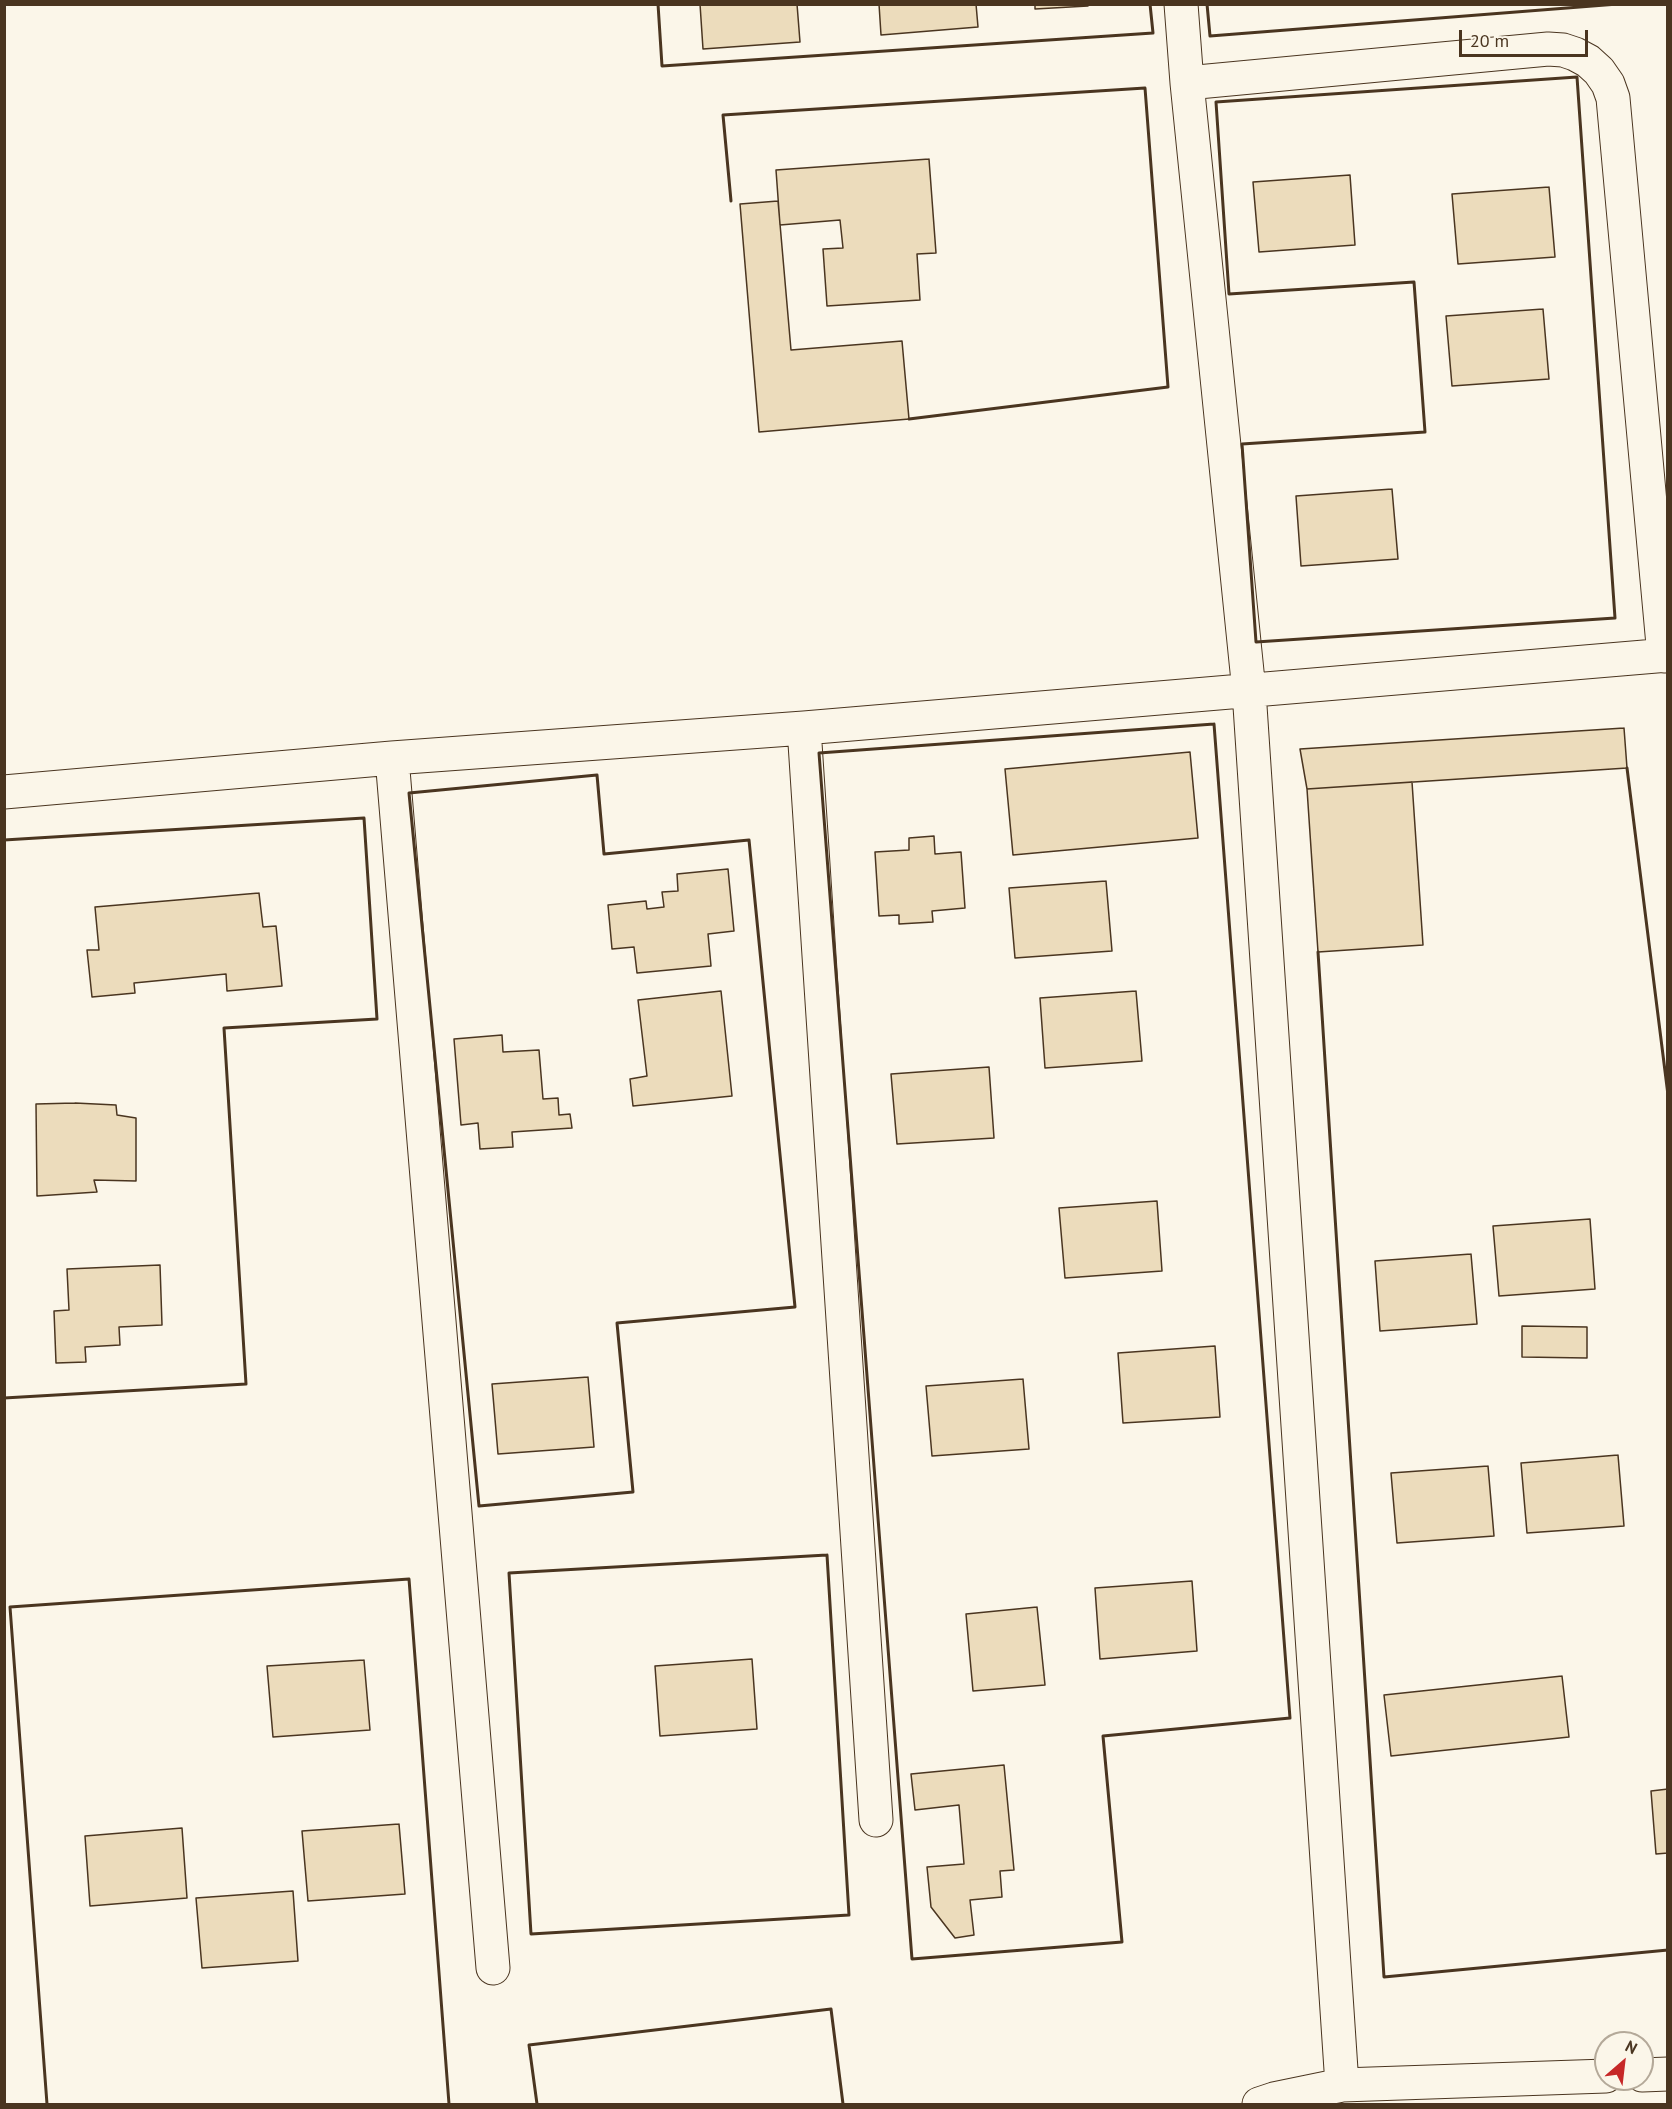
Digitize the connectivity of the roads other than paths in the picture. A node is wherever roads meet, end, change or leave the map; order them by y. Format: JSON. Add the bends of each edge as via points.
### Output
{"nodes":[{"id":1,"x":1181,"y":4,"type":"edge"},
{"id":2,"x":1187,"y":83,"type":"junction"},
{"id":3,"x":1666,"y":655,"type":"edge"},
{"id":4,"x":1249,"y":691,"type":"junction"},
{"id":5,"x":804,"y":728,"type":"junction"},
{"id":6,"x":392,"y":758,"type":"junction"},
{"id":7,"x":4,"y":792,"type":"edge"},
{"id":8,"x":876,"y":1820,"type":"dead end"},
{"id":9,"x":493,"y":1968,"type":"dead end"},
{"id":10,"x":1594,"y":2076,"type":"edge"},
{"id":11,"x":1342,"y":2085,"type":"junction"},
{"id":12,"x":1259,"y":2104,"type":"edge"}],
"edges":[{"from":1,"to":2,"type":"street"},
{"from":2,"to":3,"type":"street","via":[[1548,49],[1575,54],[1599,71],[1613,98]]},
{"from":2,"to":4,"type":"street"},
{"from":3,"to":4,"type":"street"},
{"from":4,"to":5,"type":"street"},
{"from":4,"to":11,"type":"street"},
{"from":5,"to":6,"type":"street"},
{"from":5,"to":8,"type":"street"},
{"from":6,"to":7,"type":"street"},
{"from":6,"to":9,"type":"street"},
{"from":10,"to":11,"type":"street"},
{"from":11,"to":12,"type":"street"}]}
